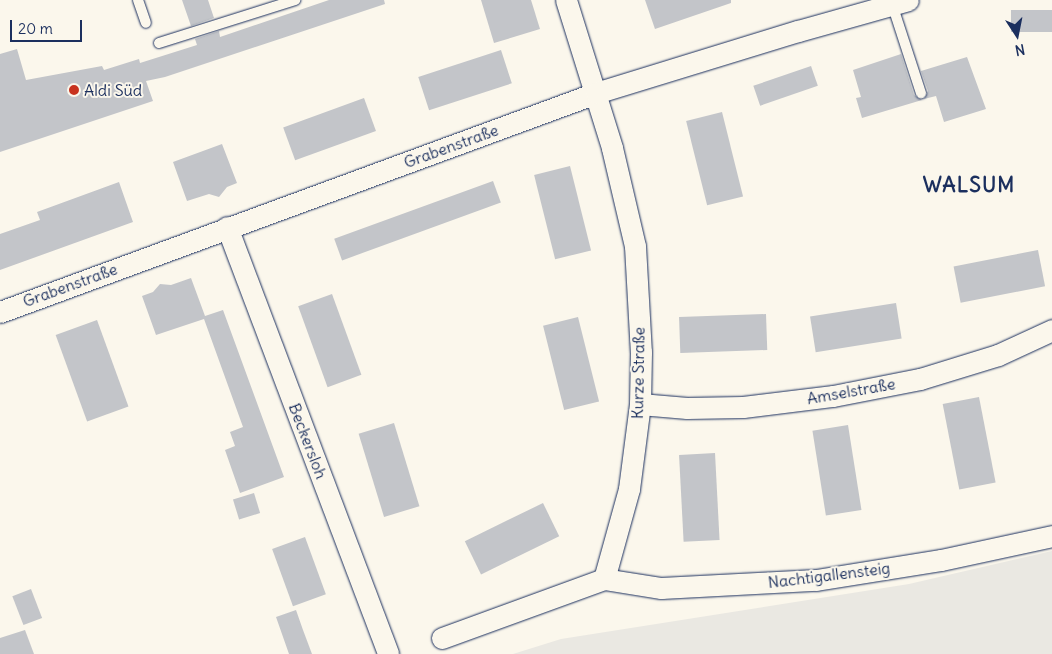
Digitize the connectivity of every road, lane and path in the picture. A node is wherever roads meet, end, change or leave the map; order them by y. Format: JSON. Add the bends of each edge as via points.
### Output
{"nodes":[{"id":1,"x":138,"y":0,"type":"edge"},
{"id":2,"x":295,"y":0,"type":"edge"},
{"id":3,"x":566,"y":0,"type":"edge"},
{"id":4,"x":900,"y":2,"type":"edge"},
{"id":5,"x":146,"y":23,"type":"dead end"},
{"id":6,"x":159,"y":43,"type":"dead end"},
{"id":7,"x":921,"y":93,"type":"dead end"},
{"id":8,"x":596,"y":94,"type":"junction"},
{"id":9,"x":228,"y":227,"type":"junction"},
{"id":10,"x":0,"y":312,"type":"edge"},
{"id":11,"x":1052,"y":330,"type":"edge"},
{"id":12,"x":640,"y":404,"type":"junction"},
{"id":13,"x":1052,"y":536,"type":"edge"},
{"id":14,"x":604,"y":579,"type":"junction"},
{"id":15,"x":442,"y":638,"type":"dead end"},
{"id":16,"x":388,"y":654,"type":"edge"}],
"edges":[{"from":1,"to":5,"type":"lane"},
{"from":2,"to":6,"type":"lane"},
{"from":3,"to":8,"type":"street","name":"Kurze Straße"},
{"from":4,"to":7,"type":"lane"},
{"from":4,"to":8,"type":"street","name":"Grabenstraße"},
{"from":8,"to":9,"type":"street","name":"Grabenstraße"},
{"from":8,"to":12,"type":"street","name":"Kurze Straße","via":[[635,246],[641,352]]},
{"from":9,"to":10,"type":"street","name":"Grabenstraße"},
{"from":9,"to":16,"type":"street","name":"Beckersloh"},
{"from":11,"to":12,"type":"street","name":"Amselstraße","via":[[998,355],[920,379],[833,396],[743,406],[687,408]]},
{"from":12,"to":14,"type":"street","name":"Kurze Straße","via":[[629,489]]},
{"from":13,"to":14,"type":"street","name":"Nachtigallensteig","via":[[942,560],[816,580],[661,588]]},
{"from":14,"to":15,"type":"street"}]}
